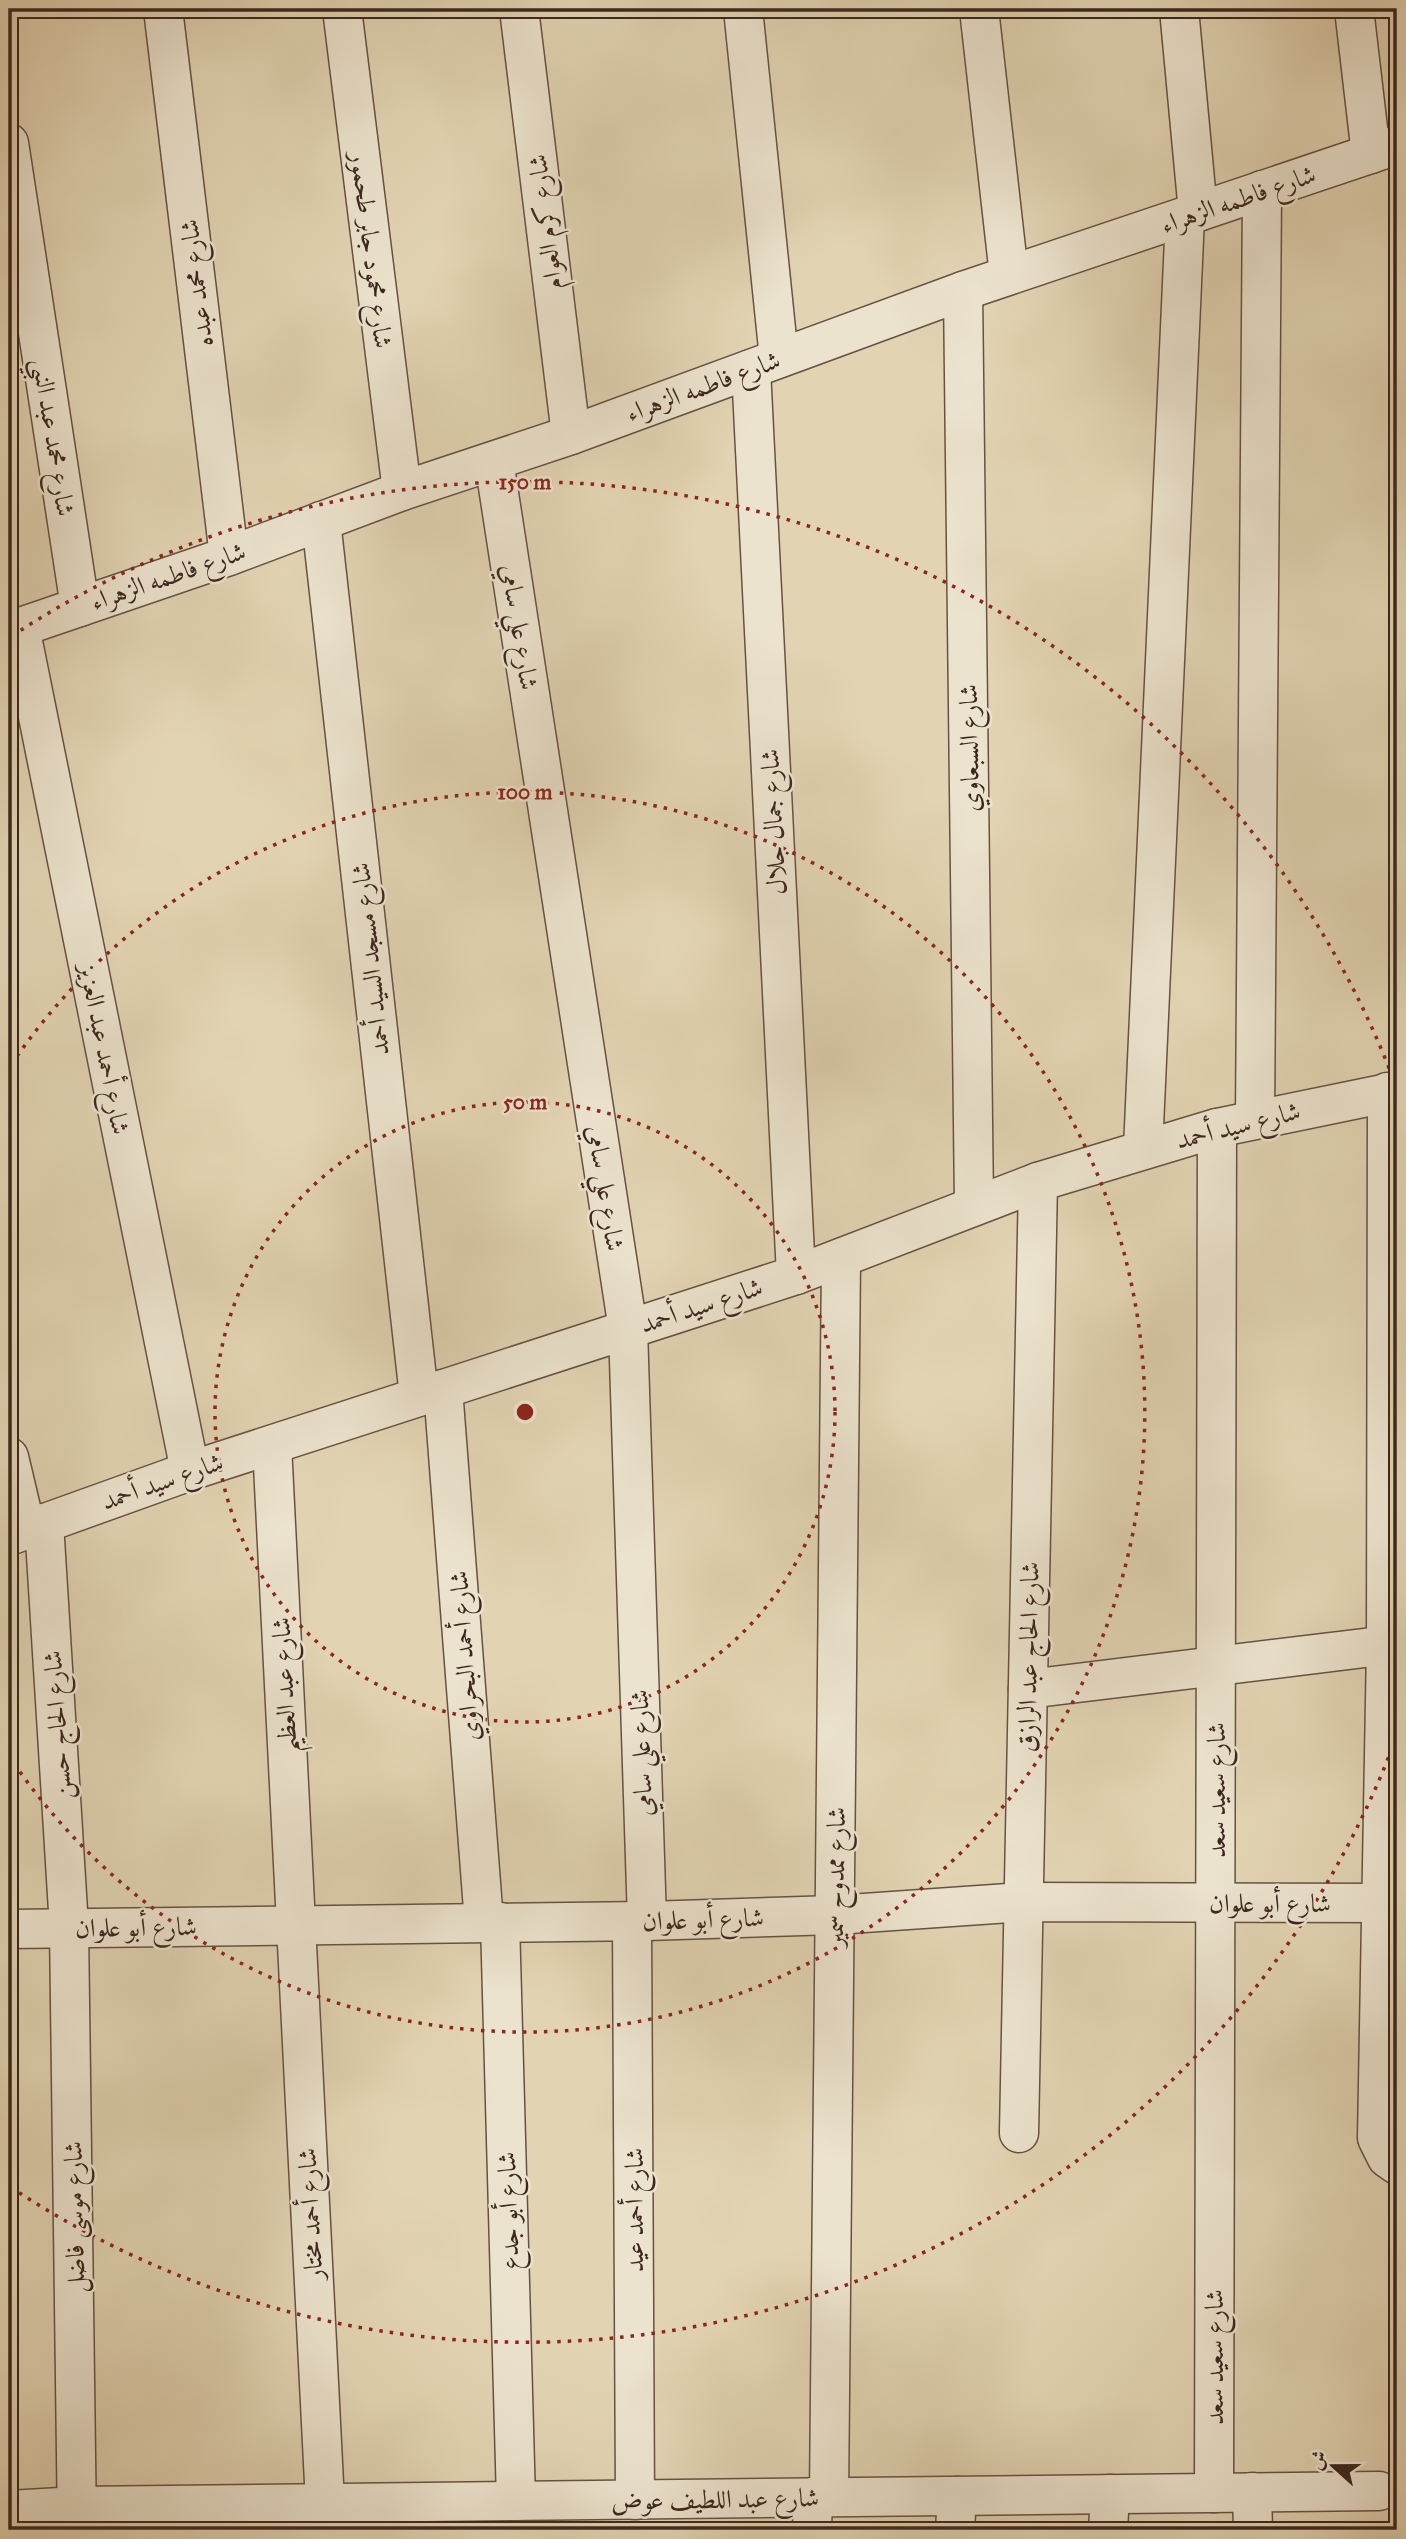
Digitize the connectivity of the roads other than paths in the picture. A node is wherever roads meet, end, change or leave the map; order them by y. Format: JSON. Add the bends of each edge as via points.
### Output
{"nodes":[{"id":1,"x":163,"y":9,"type":"edge"},
{"id":2,"x":342,"y":9,"type":"edge"},
{"id":3,"x":519,"y":9,"type":"edge"},
{"id":4,"x":743,"y":9,"type":"edge"},
{"id":5,"x":979,"y":9,"type":"edge"},
{"id":6,"x":1179,"y":9,"type":"edge"},
{"id":7,"x":1354,"y":9,"type":"edge"},
{"id":8,"x":9,"y":143,"type":"edge"},
{"id":9,"x":1384,"y":150,"type":"edge"},
{"id":10,"x":1262,"y":190,"type":"junction"},
{"id":11,"x":1191,"y":214,"type":"junction"},
{"id":12,"x":1009,"y":275,"type":"junction"},
{"id":13,"x":962,"y":291,"type":"junction"},
{"id":14,"x":765,"y":364,"type":"junction"},
{"id":15,"x":571,"y":435,"type":"junction"},
{"id":16,"x":494,"y":461,"type":"junction"},
{"id":17,"x":402,"y":491,"type":"junction"},
{"id":18,"x":321,"y":521,"type":"junction"},
{"id":19,"x":229,"y":556,"type":"junction"},
{"id":20,"x":80,"y":607,"type":"junction"},
{"id":21,"x":14,"y":629,"type":"edge"},
{"id":22,"x":1392,"y":1091,"type":"edge"},
{"id":23,"x":1255,"y":1119,"type":"junction"},
{"id":24,"x":1217,"y":1128,"type":"junction"},
{"id":25,"x":1143,"y":1149,"type":"junction"},
{"id":26,"x":1038,"y":1182,"type":"junction"},
{"id":27,"x":974,"y":1205,"type":"junction"},
{"id":28,"x":841,"y":1258,"type":"junction"},
{"id":29,"x":796,"y":1275,"type":"junction"},
{"id":30,"x":628,"y":1329,"type":"junction"},
{"id":31,"x":431,"y":1393,"type":"junction"},
{"id":32,"x":272,"y":1445,"type":"junction"},
{"id":33,"x":9,"y":1457,"type":"edge"},
{"id":34,"x":190,"y":1471,"type":"junction"},
{"id":35,"x":26,"y":1529,"type":"edge"},
{"id":36,"x":1392,"y":1645,"type":"edge"},
{"id":37,"x":1216,"y":1667,"type":"junction"},
{"id":38,"x":1028,"y":1689,"type":"junction"},
{"id":39,"x":1023,"y":1902,"type":"junction"},
{"id":40,"x":1216,"y":1903,"type":"junction"},
{"id":41,"x":1389,"y":1903,"type":"edge"},
{"id":42,"x":835,"y":1915,"type":"junction"},
{"id":43,"x":639,"y":1921,"type":"junction"},
{"id":44,"x":492,"y":1922,"type":"junction"},
{"id":45,"x":296,"y":1925,"type":"junction"},
{"id":46,"x":69,"y":1927,"type":"junction"},
{"id":47,"x":9,"y":1929,"type":"edge"},
{"id":48,"x":1019,"y":2133,"type":"dead end"},
{"id":49,"x":1397,"y":2165,"type":"edge"},
{"id":50,"x":1379,"y":2491,"type":"dead end"},
{"id":51,"x":1252,"y":2492,"type":"junction"},
{"id":52,"x":1214,"y":2493,"type":"junction"},
{"id":53,"x":516,"y":2501,"type":"junction"},
{"id":54,"x":818,"y":2508,"type":"edge"},
{"id":55,"x":9,"y":2510,"type":"edge"},
{"id":56,"x":646,"y":2510,"type":"edge"},
{"id":57,"x":342,"y":2512,"type":"edge"},
{"id":58,"x":1109,"y":2512,"type":"edge"},
{"id":59,"x":956,"y":2513,"type":"edge"},
{"id":60,"x":553,"y":2515,"type":"edge"},
{"id":61,"x":77,"y":2518,"type":"edge"},
{"id":62,"x":178,"y":2518,"type":"edge"},
{"id":63,"x":1253,"y":2530,"type":"edge"}],
"edges":[{"from":1,"to":19,"type":"street","name":"شارع محمد عبده"},
{"from":2,"to":17,"type":"street","name":"شارع محمود جابر طحمور"},
{"from":3,"to":15,"type":"street","name":"شارع كرم العوام"},
{"from":4,"to":14,"type":"street","name":"شارع جمال جلال"},
{"from":5,"to":12,"type":"street"},
{"from":6,"to":11,"type":"street"},
{"from":7,"to":9,"type":"street"},
{"from":8,"to":20,"type":"street","name":"شارع محمد عبد النبي"},
{"from":9,"to":10,"type":"street","name":"شارع فاطمه الزهراء"},
{"from":10,"to":11,"type":"street","name":"شارع فاطمه الزهراء"},
{"from":10,"to":23,"type":"street"},
{"from":11,"to":12,"type":"street","name":"شارع فاطمه الزهراء"},
{"from":11,"to":25,"type":"street"},
{"from":12,"to":13,"type":"street","name":"شارع فاطمه الزهراء"},
{"from":13,"to":14,"type":"street","name":"شارع فاطمه الزهراء"},
{"from":13,"to":27,"type":"street","name":"شارع السبعاوي"},
{"from":14,"to":15,"type":"street","name":"شارع فاطمه الزهراء"},
{"from":14,"to":29,"type":"street","name":"شارع جمال جلال"},
{"from":15,"to":16,"type":"street","name":"شارع فاطمه الزهراء"},
{"from":16,"to":17,"type":"street","name":"شارع فاطمه الزهراء"},
{"from":16,"to":30,"type":"street","name":"شارع علي سامي"},
{"from":17,"to":18,"type":"street","name":"شارع فاطمه الزهراء"},
{"from":18,"to":19,"type":"street","name":"شارع فاطمه الزهراء"},
{"from":18,"to":31,"type":"street","name":"شارع مسجد السيد أحمد"},
{"from":19,"to":20,"type":"street","name":"شارع فاطمه الزهراء"},
{"from":20,"to":21,"type":"street","name":"شارع فاطمه الزهراء"},
{"from":21,"to":34,"type":"street","name":"شارع أحمد عبد العزيز"},
{"from":22,"to":23,"type":"street","name":"شارع سيد أحمد"},
{"from":22,"to":36,"type":"street"},
{"from":23,"to":24,"type":"street","name":"شارع سيد أحمد"},
{"from":24,"to":25,"type":"street","name":"شارع سيد أحمد"},
{"from":24,"to":37,"type":"street","name":"شارع سعيد سعد"},
{"from":25,"to":26,"type":"street","name":"شارع سيد أحمد"},
{"from":26,"to":27,"type":"street","name":"شارع سيد أحمد"},
{"from":26,"to":38,"type":"street","name":"شارع الحاج عبد الرازق"},
{"from":27,"to":28,"type":"street","name":"شارع سيد أحمد"},
{"from":28,"to":29,"type":"street","name":"شارع سيد أحمد"},
{"from":28,"to":42,"type":"street","name":"شارع ممدوح سمير"},
{"from":29,"to":30,"type":"street","name":"شارع سيد أحمد"},
{"from":30,"to":31,"type":"street","name":"شارع سيد أحمد"},
{"from":30,"to":43,"type":"street","name":"شارع علي سامي"},
{"from":31,"to":32,"type":"street","name":"شارع سيد أحمد"},
{"from":31,"to":44,"type":"street","name":"شارع أحمد البحراوي"},
{"from":32,"to":34,"type":"street","name":"شارع سيد أحمد"},
{"from":32,"to":45,"type":"street","name":"شارع عبد العظيم"},
{"from":33,"to":35,"type":"street","name":"شارع الحاج حسن"},
{"from":34,"to":35,"type":"street","name":"شارع سيد أحمد"},
{"from":35,"to":46,"type":"street","name":"شارع الحاج حسن"},
{"from":36,"to":37,"type":"street"},
{"from":36,"to":41,"type":"street"},
{"from":37,"to":38,"type":"street"},
{"from":37,"to":40,"type":"street","name":"شارع سعيد سعد"},
{"from":38,"to":39,"type":"street","name":"شارع الحاج عبد الرازق"},
{"from":39,"to":40,"type":"street","name":"شارع أبو علوان"},
{"from":39,"to":42,"type":"street","name":"شارع أبو علوان"},
{"from":39,"to":48,"type":"street","name":"شارع الحاج عبد الرازق"},
{"from":40,"to":41,"type":"street","name":"شارع أبو علوان"},
{"from":40,"to":52,"type":"street","name":"شارع سعيد سعد"},
{"from":41,"to":49,"type":"street","via":[[1377,2138],[1387,2158]]},
{"from":42,"to":43,"type":"street","name":"شارع أبو علوان"},
{"from":42,"to":54,"type":"street","name":"شارع ممدوح سمير"},
{"from":43,"to":44,"type":"street","name":"شارع أبو علوان"},
{"from":43,"to":56,"type":"street","name":"شارع أحمد عيد"},
{"from":44,"to":45,"type":"street","name":"شارع أبو علوان"},
{"from":44,"to":53,"type":"street","name":"شارع أبو جدع"},
{"from":45,"to":46,"type":"street","name":"شارع أبو علوان"},
{"from":45,"to":57,"type":"street","name":"شارع أحمد مختار"},
{"from":46,"to":47,"type":"street","name":"شارع أبو علوان"},
{"from":46,"to":61,"type":"street","name":"شارع موسى فاضل"},
{"from":50,"to":51,"type":"street","name":"شارع عبد اللطيف عوض"},
{"from":51,"to":52,"type":"street","name":"شارع عبد اللطيف عوض"},
{"from":51,"to":63,"type":"street"},
{"from":52,"to":58,"type":"street","name":"شارع عبد اللطيف عوض"},
{"from":53,"to":57,"type":"street","name":"شارع عبد اللطيف عوض"},
{"from":53,"to":60,"type":"street","name":"شارع عبد اللطيف عوض"},
{"from":54,"to":56,"type":"street","name":"شارع عبد اللطيف عوض"},
{"from":54,"to":59,"type":"street","name":"شارع عبد اللطيف عوض"},
{"from":55,"to":61,"type":"street","name":"شارع عبد اللطيف عوض"},
{"from":56,"to":60,"type":"street","name":"شارع عبد اللطيف عوض"},
{"from":57,"to":62,"type":"street","name":"شارع عبد اللطيف عوض"},
{"from":58,"to":59,"type":"street","name":"شارع عبد اللطيف عوض"},
{"from":61,"to":62,"type":"street","name":"شارع عبد اللطيف عوض"}]}
